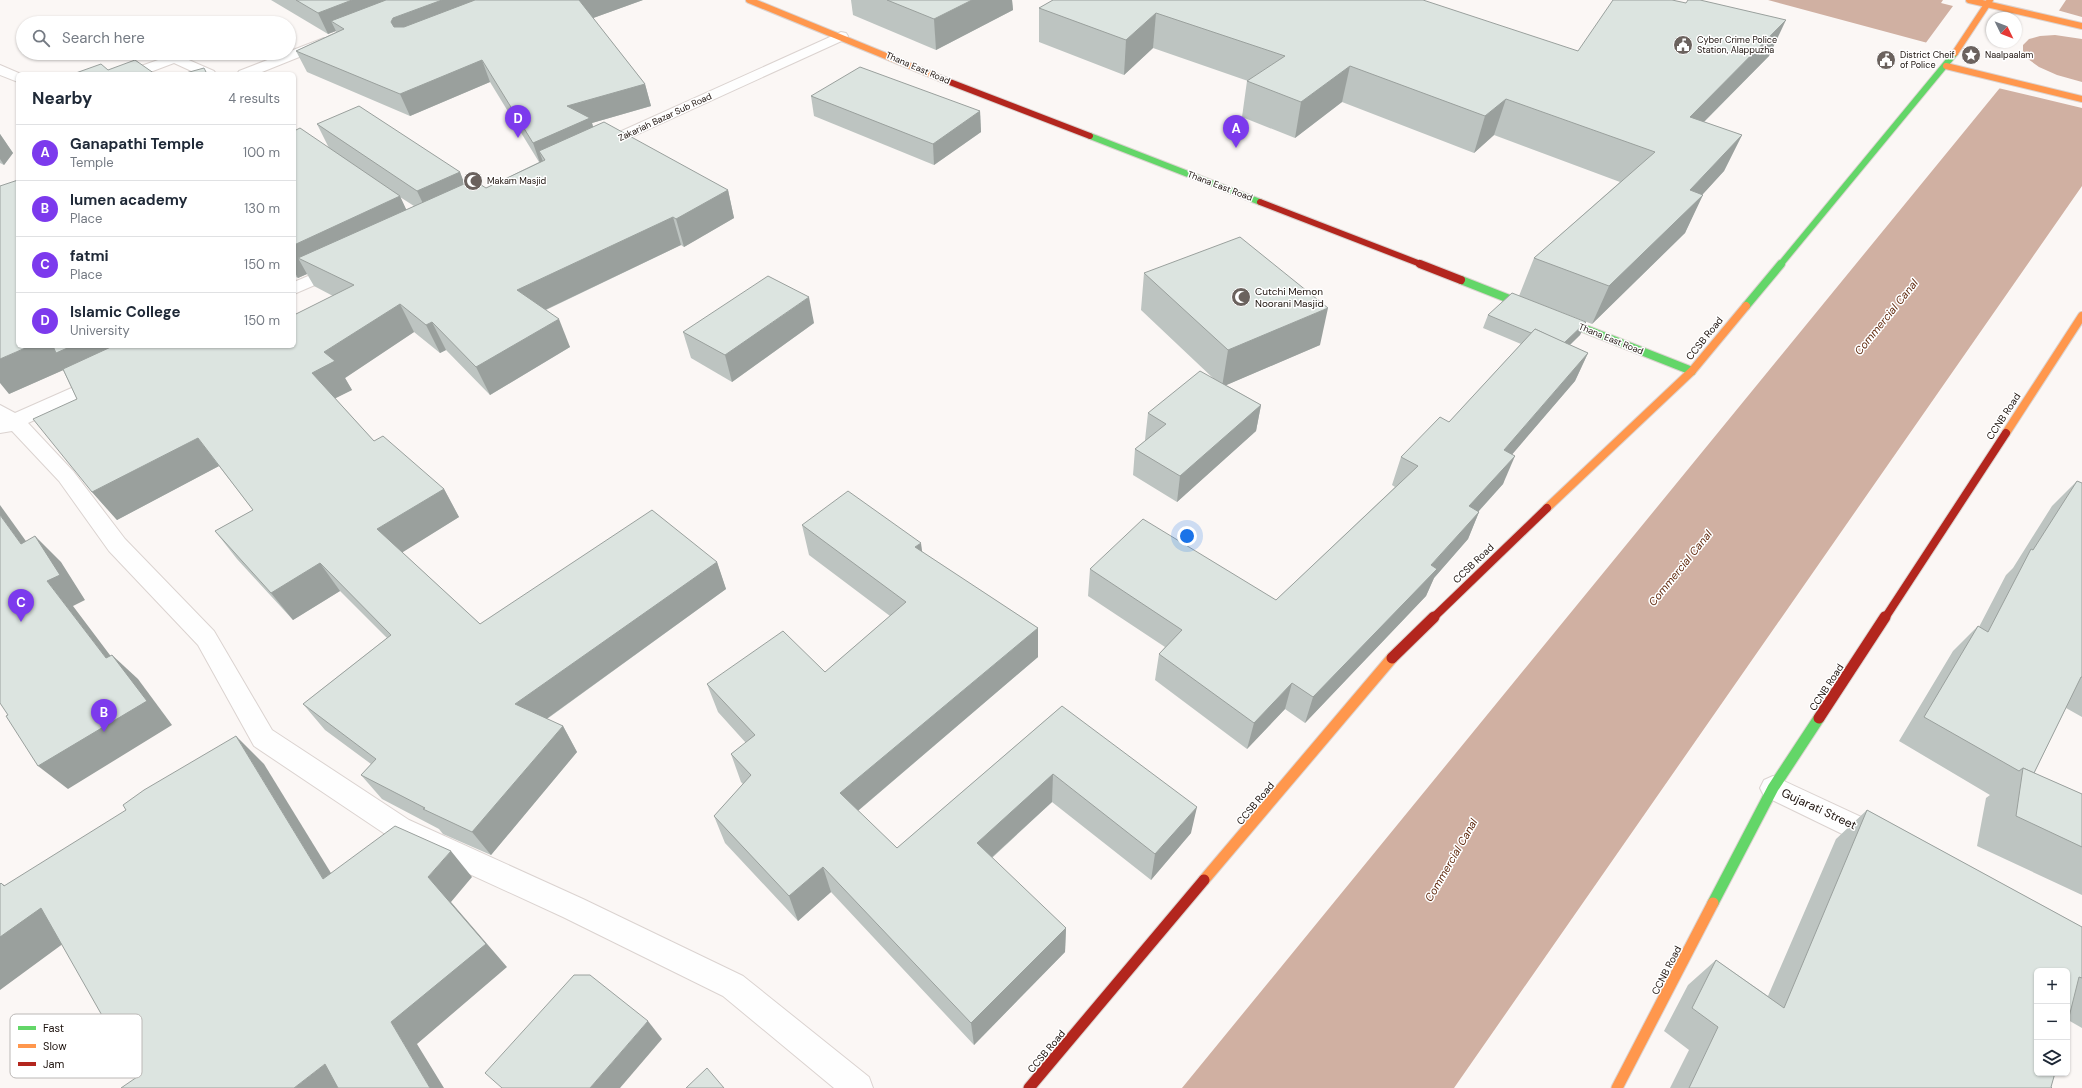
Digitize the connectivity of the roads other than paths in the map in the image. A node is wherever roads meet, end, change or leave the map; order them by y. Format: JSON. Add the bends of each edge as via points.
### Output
{"nodes":[{"id":1,"x":749,"y":0,"type":"edge"},
{"id":2,"x":1969,"y":0,"type":"edge"},
{"id":3,"x":1988,"y":4,"type":"edge"},
{"id":4,"x":2082,"y":26,"type":"edge"},
{"id":5,"x":841,"y":36,"type":"junction"},
{"id":6,"x":337,"y":37,"type":"edge"},
{"id":7,"x":296,"y":53,"type":"edge"},
{"id":8,"x":170,"y":60,"type":"edge"},
{"id":9,"x":179,"y":60,"type":"edge"},
{"id":10,"x":279,"y":60,"type":"edge"},
{"id":11,"x":1946,"y":66,"type":"junction"},
{"id":12,"x":0,"y":69,"type":"edge"},
{"id":13,"x":137,"y":72,"type":"edge"},
{"id":14,"x":205,"y":72,"type":"edge"},
{"id":15,"x":249,"y":72,"type":"edge"},
{"id":16,"x":16,"y":77,"type":"edge"},
{"id":17,"x":2082,"y":99,"type":"edge"},
{"id":18,"x":587,"y":152,"type":"edge"},
{"id":19,"x":350,"y":263,"type":"edge"},
{"id":20,"x":296,"y":288,"type":"edge"},
{"id":21,"x":2082,"y":316,"type":"edge"},
{"id":22,"x":1692,"y":371,"type":"junction"},
{"id":23,"x":119,"y":372,"type":"edge"},
{"id":24,"x":5,"y":421,"type":"edge"},
{"id":25,"x":1773,"y":788,"type":"junction"},
{"id":26,"x":1902,"y":849,"type":"edge"},
{"id":27,"x":858,"y":1088,"type":"edge"},
{"id":28,"x":1029,"y":1088,"type":"edge"},
{"id":29,"x":1617,"y":1088,"type":"edge"}],
"edges":[{"from":1,"to":5,"type":"main road","name":"Thana East Road"},
{"from":2,"to":3,"type":"main road"},
{"from":3,"to":4,"type":"main road"},
{"from":3,"to":11,"type":"main road"},
{"from":5,"to":18,"type":"street","name":"Zakariah Bazar Sub Road"},
{"from":5,"to":22,"type":"main road","name":"Thana East Road","via":[[947,81]]},
{"from":6,"to":7,"type":"street"},
{"from":8,"to":13,"type":"street"},
{"from":9,"to":14,"type":"street"},
{"from":10,"to":15,"type":"street"},
{"from":11,"to":17,"type":"main road"},
{"from":11,"to":22,"type":"main road","name":"CCSB Road"},
{"from":12,"to":16,"type":"street"},
{"from":19,"to":20,"type":"street"},
{"from":21,"to":25,"type":"main road","name":"CCNB Road"},
{"from":22,"to":28,"type":"main road","name":"CCSB Road","via":[[1399,649]]},
{"from":23,"to":24,"type":"street"},
{"from":24,"to":27,"type":"street","via":[[66,476],[117,545],[206,638],[254,745],[400,829],[573,908],[733,986]]},
{"from":25,"to":26,"type":"street","name":"Gujarati Street"},
{"from":25,"to":29,"type":"main road","name":"CCNB Road"}]}
